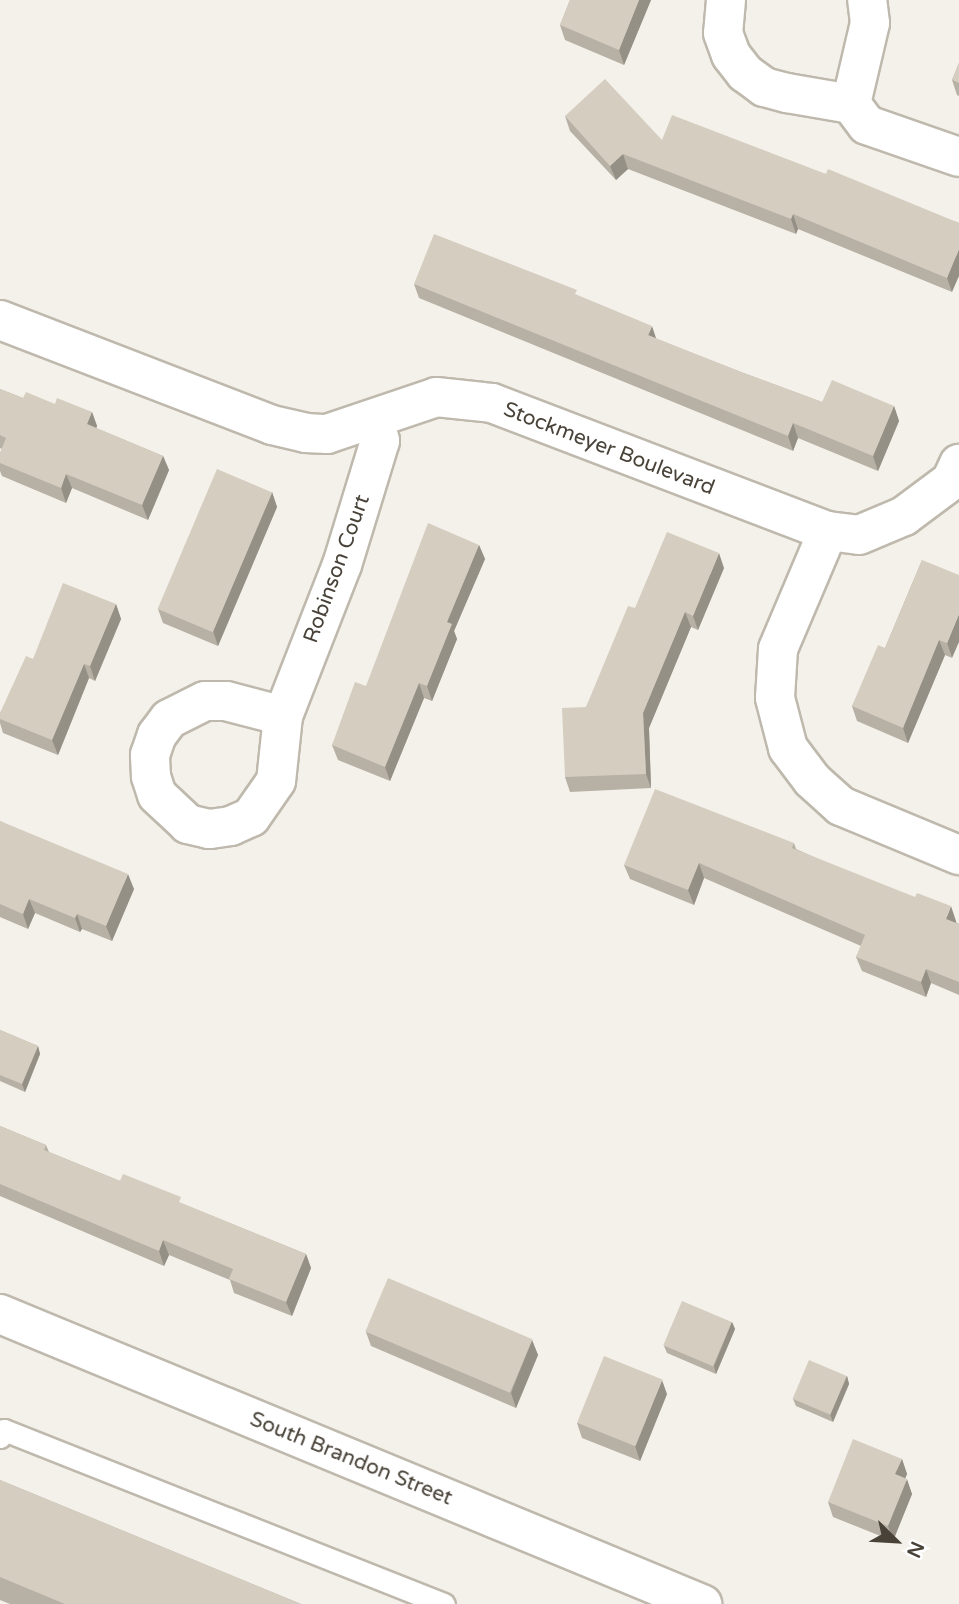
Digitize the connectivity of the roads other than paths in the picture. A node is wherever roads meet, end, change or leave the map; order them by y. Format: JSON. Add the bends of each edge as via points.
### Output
{"nodes":[{"id":1,"x":726,"y":0,"type":"edge"},
{"id":2,"x":867,"y":0,"type":"edge"},
{"id":3,"x":851,"y":104,"type":"junction"},
{"id":4,"x":959,"y":157,"type":"edge"},
{"id":5,"x":0,"y":320,"type":"edge"},
{"id":6,"x":374,"y":419,"type":"junction"},
{"id":7,"x":959,"y":464,"type":"edge"},
{"id":8,"x":828,"y":531,"type":"junction"},
{"id":9,"x":283,"y":716,"type":"dead end"},
{"id":10,"x":959,"y":855,"type":"edge"},
{"id":11,"x":0,"y":1314,"type":"edge"},
{"id":12,"x":0,"y":1437,"type":"edge"},
{"id":13,"x":444,"y":1604,"type":"edge"},
{"id":14,"x":702,"y":1604,"type":"edge"}],
"edges":[{"from":1,"to":3,"type":"street","via":[[723,33],[731,55],[745,73],[764,87]]},
{"from":2,"to":3,"type":"street","via":[[870,23]]},
{"from":3,"to":4,"type":"street","via":[[867,125]]},
{"from":5,"to":6,"type":"street","name":"Stockmeyer Boulevard","via":[[272,425],[327,433]]},
{"from":6,"to":8,"type":"street","name":"Stockmeyer Boulevard","via":[[436,397],[492,403]]},
{"from":6,"to":9,"type":"street","name":"Robinson Court","via":[[380,441],[346,552]]},
{"from":7,"to":8,"type":"street","name":"Stockmeyer Boulevard","via":[[951,481],[904,516],[859,535]]},
{"from":8,"to":10,"type":"street","via":[[778,649],[775,698],[788,748],[811,780],[841,806]]},
{"from":11,"to":14,"type":"street","name":"South Brandon Street"},
{"from":12,"to":13,"type":"lane","via":[[4,1430]]}]}
